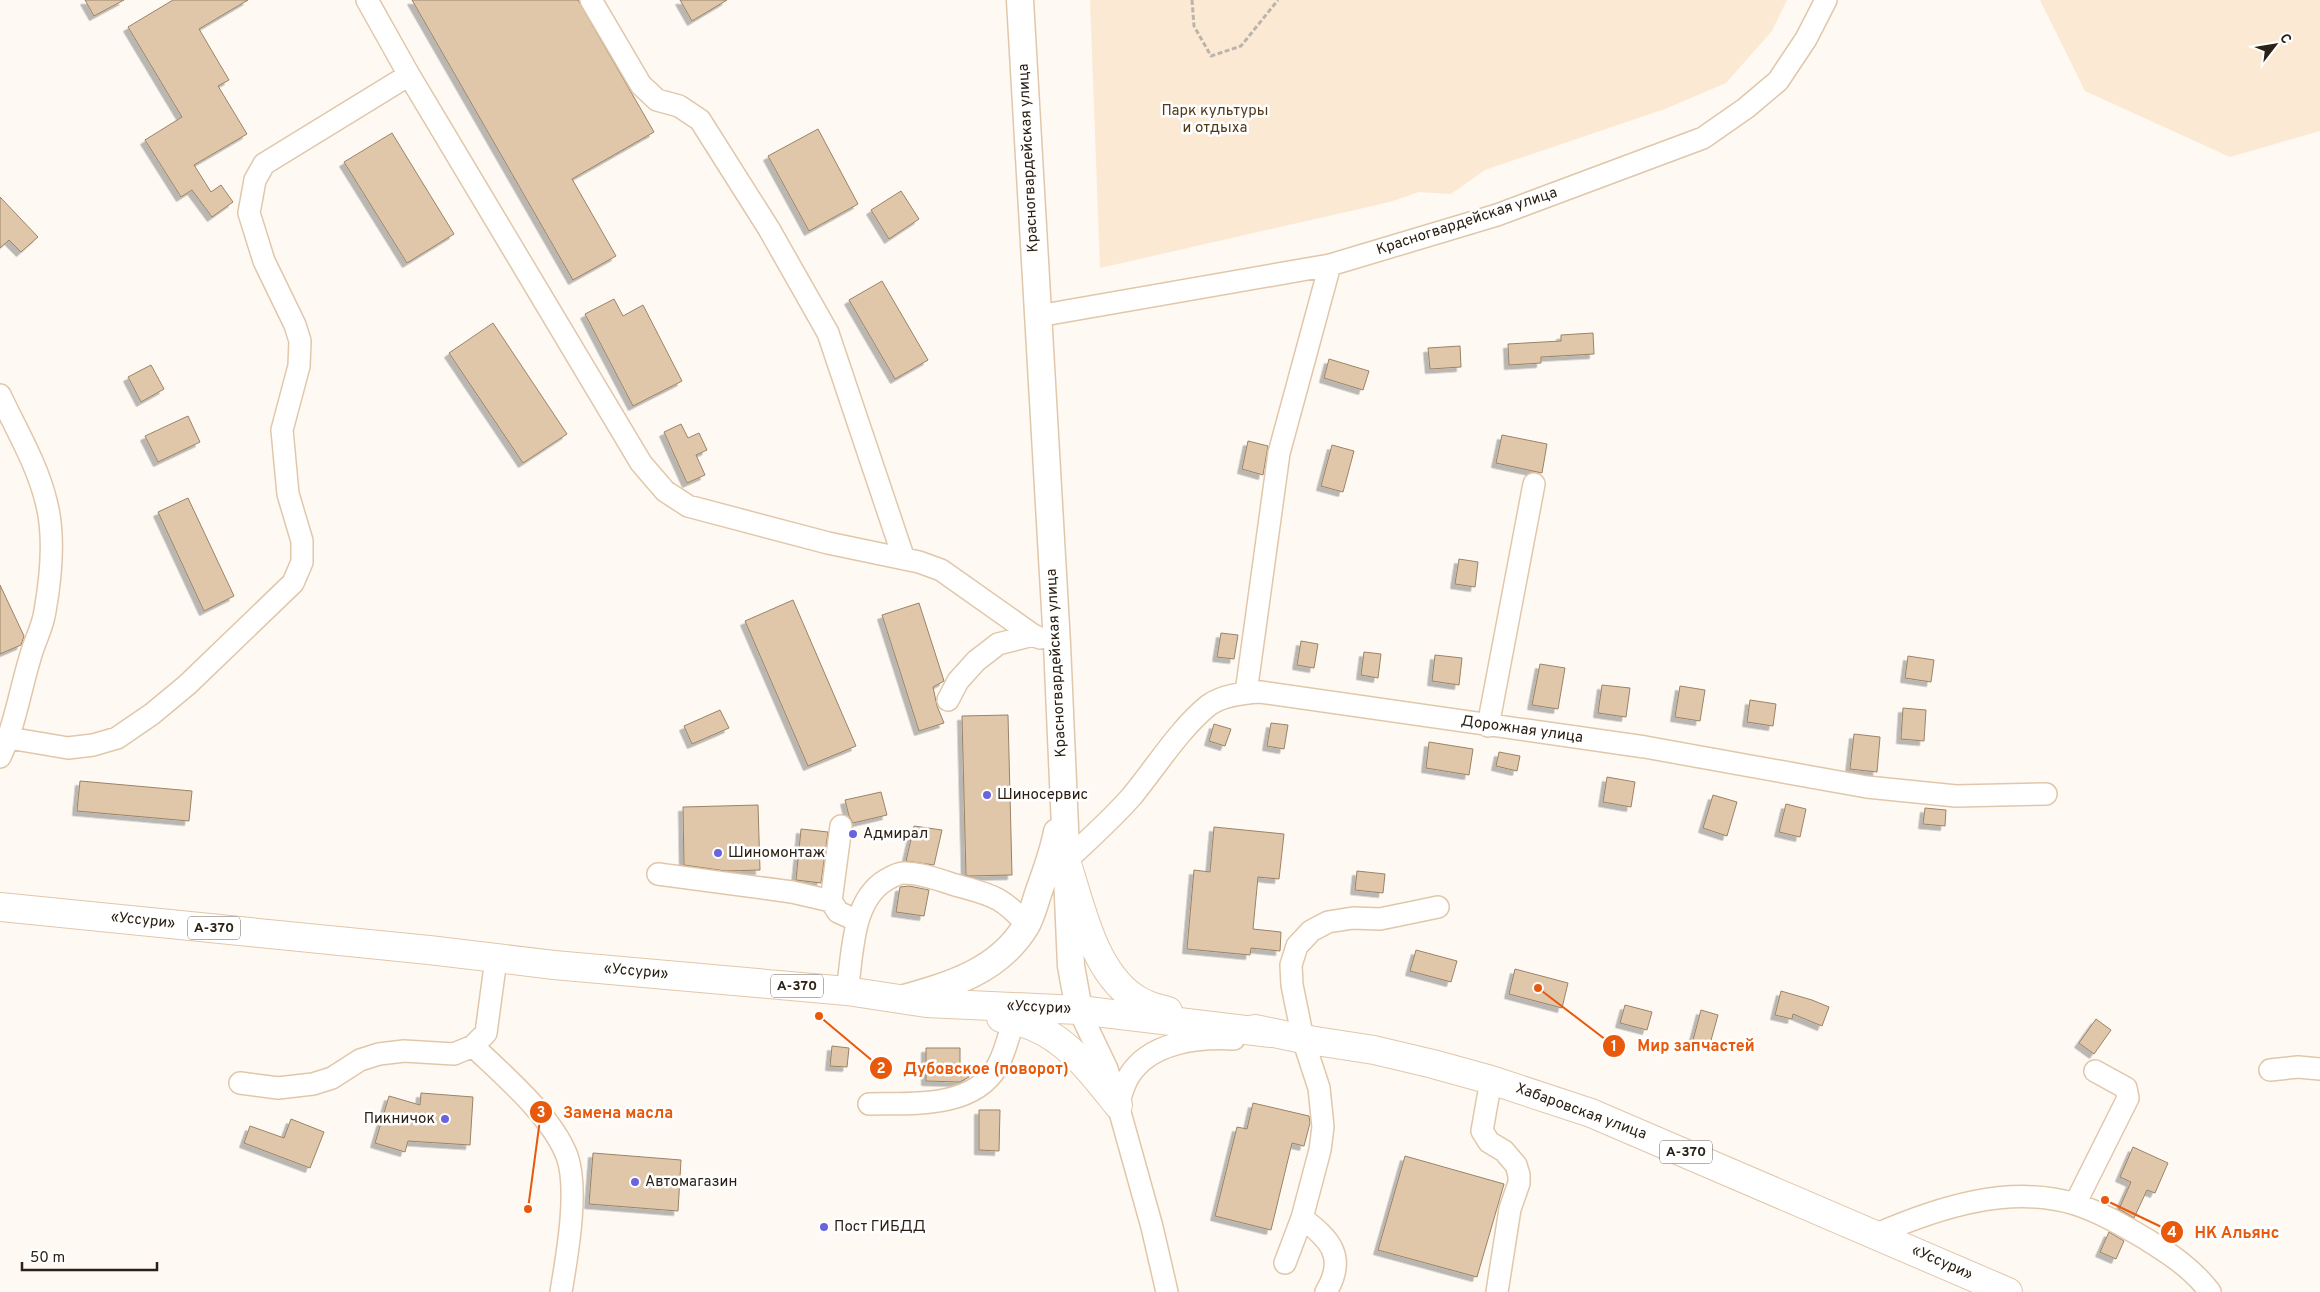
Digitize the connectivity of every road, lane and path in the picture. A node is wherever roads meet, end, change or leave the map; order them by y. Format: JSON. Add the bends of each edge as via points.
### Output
{"nodes":[{"id":1,"x":367,"y":0,"type":"edge"},
{"id":2,"x":591,"y":0,"type":"edge"},
{"id":3,"x":1020,"y":0,"type":"edge"},
{"id":4,"x":1192,"y":0,"type":"edge"},
{"id":5,"x":1278,"y":0,"type":"edge"},
{"id":6,"x":1826,"y":0,"type":"edge"},
{"id":7,"x":409,"y":75,"type":"junction"},
{"id":8,"x":1330,"y":265,"type":"junction"},
{"id":9,"x":1038,"y":316,"type":"junction"},
{"id":10,"x":0,"y":396,"type":"edge"},
{"id":11,"x":1534,"y":484,"type":"dead end"},
{"id":12,"x":904,"y":559,"type":"junction"},
{"id":13,"x":1033,"y":635,"type":"junction"},
{"id":14,"x":1057,"y":644,"type":"junction"},
{"id":15,"x":1246,"y":693,"type":"junction"},
{"id":16,"x":948,"y":700,"type":"dead end"},
{"id":17,"x":1488,"y":726,"type":"junction"},
{"id":18,"x":5,"y":747,"type":"edge"},
{"id":19,"x":2046,"y":794,"type":"dead end"},
{"id":20,"x":1063,"y":797,"type":"junction"},
{"id":21,"x":841,"y":826,"type":"dead end"},
{"id":22,"x":1066,"y":860,"type":"junction"},
{"id":23,"x":658,"y":874,"type":"dead end"},
{"id":24,"x":831,"y":901,"type":"junction"},
{"id":25,"x":0,"y":907,"type":"edge"},
{"id":26,"x":1438,"y":907,"type":"dead end"},
{"id":27,"x":858,"y":920,"type":"junction"},
{"id":28,"x":1027,"y":925,"type":"junction"},
{"id":29,"x":496,"y":959,"type":"junction"},
{"id":30,"x":847,"y":991,"type":"junction"},
{"id":31,"x":914,"y":1001,"type":"junction"},
{"id":32,"x":1079,"y":1010,"type":"junction"},
{"id":33,"x":1014,"y":1019,"type":"junction"},
{"id":34,"x":1271,"y":1033,"type":"junction"},
{"id":35,"x":1303,"y":1039,"type":"junction"},
{"id":36,"x":473,"y":1046,"type":"junction"},
{"id":37,"x":2320,"y":1069,"type":"edge"},
{"id":38,"x":2270,"y":1070,"type":"dead end"},
{"id":39,"x":2095,"y":1071,"type":"dead end"},
{"id":40,"x":1491,"y":1080,"type":"junction"},
{"id":41,"x":240,"y":1083,"type":"dead end"},
{"id":42,"x":869,"y":1104,"type":"dead end"},
{"id":43,"x":1118,"y":1105,"type":"junction"},
{"id":44,"x":2075,"y":1204,"type":"junction"},
{"id":45,"x":1302,"y":1218,"type":"junction"},
{"id":46,"x":1877,"y":1234,"type":"junction"},
{"id":47,"x":1285,"y":1263,"type":"dead end"},
{"id":48,"x":561,"y":1292,"type":"edge"},
{"id":49,"x":1167,"y":1292,"type":"edge"},
{"id":50,"x":1326,"y":1292,"type":"edge"},
{"id":51,"x":1497,"y":1292,"type":"edge"},
{"id":52,"x":2008,"y":1292,"type":"edge"},
{"id":53,"x":2210,"y":1292,"type":"edge"}],
"edges":[{"from":1,"to":7,"type":"street"},
{"from":2,"to":12,"type":"street","via":[[641,85],[657,100],[679,106],[700,120],[769,229],[828,333]]},
{"from":3,"to":9,"type":"main road","name":"Красногвардейская улица"},
{"from":4,"to":5,"type":"path","via":[[1194,26],[1211,56],[1241,46]]},
{"from":6,"to":8,"type":"street","name":"Красногвардейская улица","via":[[1778,81],[1703,138],[1497,215]]},
{"from":7,"to":12,"type":"street","via":[[640,463],[665,491],[688,506],[828,543]]},
{"from":7,"to":18,"type":"street","via":[[264,164],[255,180],[249,213],[264,261],[296,325],[300,341],[299,366],[282,430],[288,494],[302,541],[302,562],[293,583],[187,685],[117,738],[68,748]]},
{"from":8,"to":9,"type":"street","name":"Красногвардейская улица"},
{"from":8,"to":15,"type":"street","via":[[1279,453]]},
{"from":9,"to":14,"type":"main road","name":"Красногвардейская улица"},
{"from":10,"to":18,"type":"street","via":[[37,476],[46,501],[50,531],[45,612]]},
{"from":11,"to":17,"type":"street"},
{"from":12,"to":13,"type":"street","via":[[941,570]]},
{"from":13,"to":14,"type":"street"},
{"from":13,"to":16,"type":"street","via":[[998,644],[958,681]]},
{"from":14,"to":20,"type":"main road","name":"Красногвардейская улица"},
{"from":15,"to":17,"type":"street","name":"Дорожная улица","via":[[1260,692]]},
{"from":15,"to":22,"type":"street","name":"Дорожная улица","via":[[1232,695],[1210,705],[1189,725],[1130,798]]},
{"from":17,"to":19,"type":"street","name":"Дорожная улица","via":[[1645,747],[1894,790],[1956,796]]},
{"from":20,"to":22,"type":"main road","name":"Красногвардейская улица"},
{"from":20,"to":28,"type":"main road","via":[[1053,851]]},
{"from":21,"to":24,"type":"street"},
{"from":22,"to":32,"type":"main road","name":"Красногвардейская улица","via":[[1071,966]]},
{"from":22,"to":34,"type":"highway","via":[[1103,962],[1132,997],[1169,1012]]},
{"from":23,"to":24,"type":"street","via":[[792,892]]},
{"from":24,"to":27,"type":"street","via":[[838,912]]},
{"from":25,"to":29,"type":"highway","name":"«Уссури»","number":"А-370"},
{"from":26,"to":35,"type":"street","via":[[1380,919],[1353,918],[1328,922],[1311,931],[1297,946],[1291,964]]},
{"from":27,"to":28,"type":"street","via":[[876,886],[903,873],[993,896],[1012,908]]},
{"from":27,"to":30,"type":"street"},
{"from":28,"to":31,"type":"main road","via":[[995,962]]},
{"from":29,"to":30,"type":"highway","name":"«Уссури»","number":"А-370"},
{"from":29,"to":36,"type":"street","via":[[486,1033]]},
{"from":30,"to":31,"type":"highway","name":"«Уссури»","number":"А-370"},
{"from":31,"to":32,"type":"highway","name":"«Уссури»","number":"А-370"},
{"from":31,"to":33,"type":"highway"},
{"from":32,"to":34,"type":"highway","name":"«Уссури»","number":"А-370"},
{"from":32,"to":43,"type":"street","via":[[1107,1069]]},
{"from":33,"to":42,"type":"street","via":[[997,1067],[985,1082],[972,1090],[928,1102]]},
{"from":33,"to":43,"type":"highway","via":[[1058,1038]]},
{"from":34,"to":35,"type":"highway","name":"Хабаровская улица","number":"А-370"},
{"from":35,"to":40,"type":"highway","name":"Хабаровская улица","number":"А-370","via":[[1374,1050]]},
{"from":35,"to":43,"type":"street","via":[[1280,1042],[1217,1038],[1190,1040],[1160,1050],[1142,1061],[1129,1075]]},
{"from":35,"to":45,"type":"street","via":[[1319,1088],[1323,1127]]},
{"from":36,"to":41,"type":"street","via":[[454,1054],[404,1051],[379,1054],[313,1084],[278,1088]]},
{"from":36,"to":48,"type":"street","via":[[528,1100],[566,1155],[572,1179],[572,1202]]},
{"from":37,"to":38,"type":"street"},
{"from":39,"to":44,"type":"street","via":[[2126,1088],[2128,1098]]},
{"from":40,"to":46,"type":"highway","name":"Хабаровская улица","number":"А-370","via":[[1591,1113]]},
{"from":40,"to":51,"type":"street","via":[[1482,1131],[1489,1142],[1504,1151],[1516,1165],[1519,1175],[1510,1209]]},
{"from":43,"to":49,"type":"street"},
{"from":44,"to":46,"type":"street","via":[[2003,1197],[1970,1202],[1914,1218]]},
{"from":44,"to":53,"type":"street","via":[[2129,1229],[2175,1257],[2199,1277]]},
{"from":45,"to":47,"type":"street"},
{"from":45,"to":50,"type":"street","via":[[1321,1232],[1336,1257],[1332,1282]]},
{"from":46,"to":52,"type":"highway","name":"«Уссури»","number":"А-370"}]}
